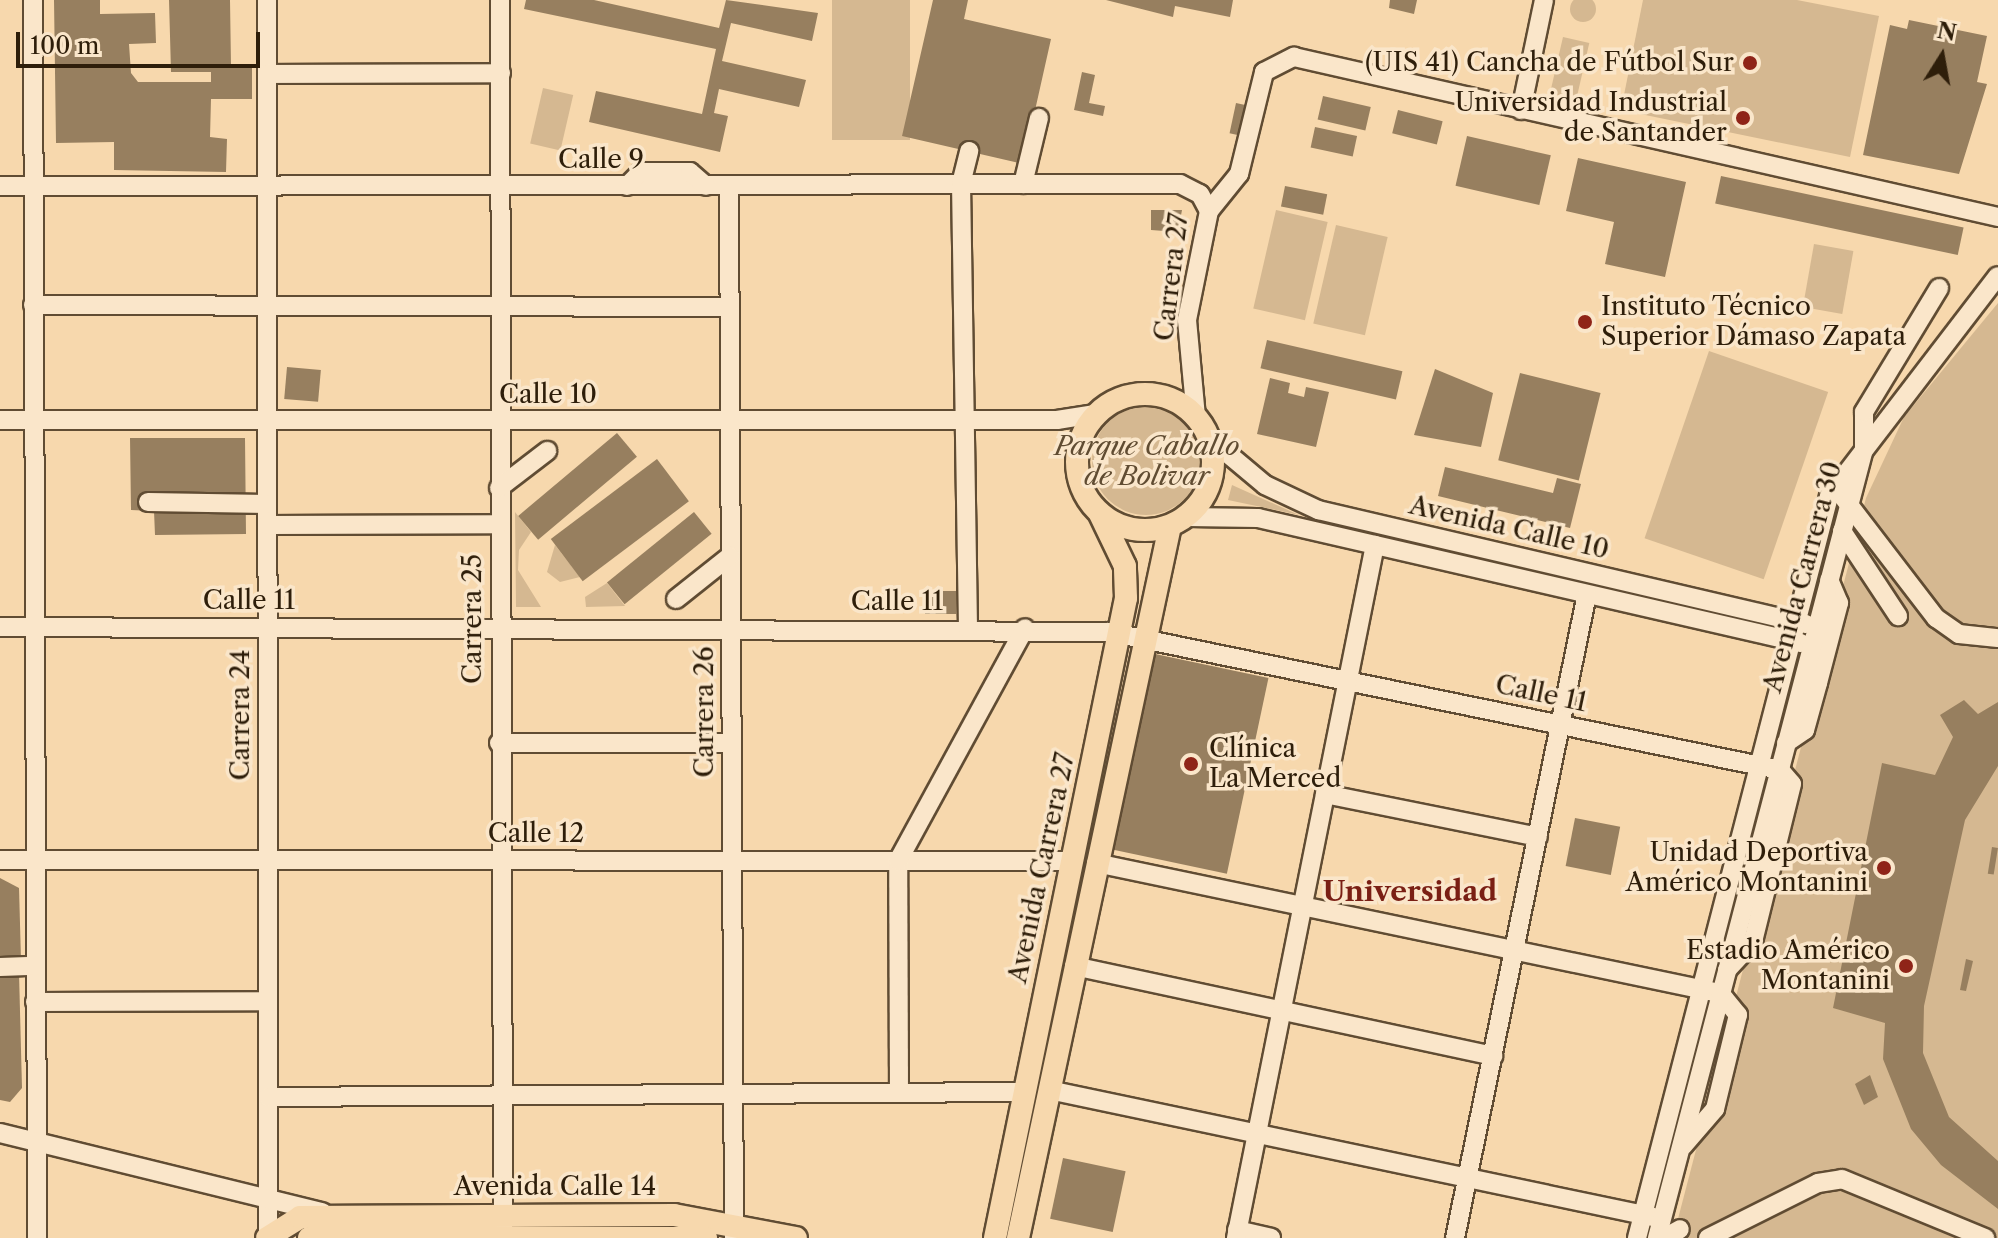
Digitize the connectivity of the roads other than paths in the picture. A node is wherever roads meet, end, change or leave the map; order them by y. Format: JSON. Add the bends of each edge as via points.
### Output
{"nodes":[{"id":1,"x":33,"y":0,"type":"edge"},
{"id":2,"x":267,"y":0,"type":"edge"},
{"id":3,"x":500,"y":0,"type":"edge"},
{"id":4,"x":1544,"y":0,"type":"edge"},
{"id":5,"x":501,"y":73,"type":"junction"},
{"id":6,"x":267,"y":74,"type":"junction"},
{"id":7,"x":1521,"y":110,"type":"junction"},
{"id":8,"x":1039,"y":118,"type":"dead end"},
{"id":9,"x":969,"y":151,"type":"dead end"},
{"id":10,"x":961,"y":184,"type":"junction"},
{"id":11,"x":1023,"y":184,"type":"junction"},
{"id":12,"x":729,"y":185,"type":"junction"},
{"id":13,"x":0,"y":186,"type":"edge"},
{"id":14,"x":33,"y":186,"type":"junction"},
{"id":15,"x":267,"y":186,"type":"junction"},
{"id":16,"x":501,"y":187,"type":"junction"},
{"id":17,"x":1200,"y":194,"type":"joint"},
{"id":18,"x":1209,"y":211,"type":"junction"},
{"id":19,"x":1998,"y":217,"type":"edge"},
{"id":20,"x":1995,"y":283,"type":"edge"},
{"id":21,"x":1939,"y":288,"type":"dead end"},
{"id":22,"x":267,"y":304,"type":"junction"},
{"id":23,"x":33,"y":305,"type":"junction"},
{"id":24,"x":500,"y":305,"type":"junction"},
{"id":25,"x":729,"y":307,"type":"junction"},
{"id":26,"x":1096,"y":414,"type":"junction"},
{"id":27,"x":1196,"y":417,"type":"junction"},
{"id":28,"x":0,"y":420,"type":"edge"},
{"id":29,"x":33,"y":420,"type":"junction"},
{"id":30,"x":267,"y":420,"type":"junction"},
{"id":31,"x":730,"y":420,"type":"junction"},
{"id":32,"x":965,"y":420,"type":"junction"},
{"id":33,"x":500,"y":421,"type":"junction"},
{"id":34,"x":1209,"y":438,"type":"junction"},
{"id":35,"x":1864,"y":449,"type":"junction"},
{"id":36,"x":547,"y":451,"type":"dead end"},
{"id":37,"x":499,"y":488,"type":"junction"},
{"id":38,"x":1829,"y":496,"type":"junction"},
{"id":39,"x":1850,"y":501,"type":"junction"},
{"id":40,"x":148,"y":502,"type":"dead end"},
{"id":41,"x":267,"y":504,"type":"junction"},
{"id":42,"x":1100,"y":514,"type":"junction"},
{"id":43,"x":1179,"y":522,"type":"junction"},
{"id":44,"x":499,"y":524,"type":"junction"},
{"id":45,"x":267,"y":525,"type":"junction"},
{"id":46,"x":1842,"y":531,"type":"junction"},
{"id":47,"x":1375,"y":545,"type":"junction"},
{"id":48,"x":730,"y":556,"type":"junction"},
{"id":49,"x":1829,"y":580,"type":"junction"},
{"id":50,"x":1587,"y":594,"type":"junction"},
{"id":51,"x":676,"y":599,"type":"dead end"},
{"id":52,"x":1898,"y":616,"type":"dead end"},
{"id":53,"x":1796,"y":622,"type":"junction"},
{"id":54,"x":1817,"y":626,"type":"junction"},
{"id":55,"x":0,"y":627,"type":"edge"},
{"id":56,"x":33,"y":627,"type":"junction"},
{"id":57,"x":267,"y":627,"type":"junction"},
{"id":58,"x":498,"y":627,"type":"junction"},
{"id":59,"x":731,"y":628,"type":"junction"},
{"id":60,"x":968,"y":628,"type":"junction"},
{"id":61,"x":1025,"y":628,"type":"junction"},
{"id":62,"x":1119,"y":634,"type":"junction"},
{"id":63,"x":1998,"y":638,"type":"edge"},
{"id":64,"x":1142,"y":639,"type":"junction"},
{"id":65,"x":1791,"y":641,"type":"junction"},
{"id":66,"x":1812,"y":646,"type":"junction"},
{"id":67,"x":1348,"y":681,"type":"junction"},
{"id":68,"x":1561,"y":725,"type":"junction"},
{"id":69,"x":499,"y":743,"type":"junction"},
{"id":70,"x":732,"y":743,"type":"junction"},
{"id":71,"x":1786,"y":743,"type":"junction"},
{"id":72,"x":1760,"y":765,"type":"junction"},
{"id":73,"x":1780,"y":770,"type":"junction"},
{"id":74,"x":1325,"y":794,"type":"junction"},
{"id":75,"x":1538,"y":837,"type":"junction"},
{"id":76,"x":0,"y":860,"type":"edge"},
{"id":77,"x":35,"y":860,"type":"junction"},
{"id":78,"x":268,"y":860,"type":"junction"},
{"id":79,"x":500,"y":860,"type":"junction"},
{"id":80,"x":732,"y":860,"type":"junction"},
{"id":81,"x":898,"y":861,"type":"junction"},
{"id":82,"x":1072,"y":861,"type":"junction"},
{"id":83,"x":1096,"y":863,"type":"junction"},
{"id":84,"x":1303,"y":906,"type":"junction"},
{"id":85,"x":1514,"y":950,"type":"junction"},
{"id":86,"x":35,"y":966,"type":"junction"},
{"id":87,"x":1074,"y":966,"type":"junction"},
{"id":88,"x":0,"y":967,"type":"edge"},
{"id":89,"x":1712,"y":992,"type":"junction"},
{"id":90,"x":268,"y":1001,"type":"junction"},
{"id":91,"x":35,"y":1002,"type":"junction"},
{"id":92,"x":1282,"y":1010,"type":"junction"},
{"id":93,"x":1493,"y":1056,"type":"junction"},
{"id":94,"x":1049,"y":1090,"type":"junction"},
{"id":95,"x":1024,"y":1092,"type":"junction"},
{"id":96,"x":899,"y":1093,"type":"junction"},
{"id":97,"x":733,"y":1094,"type":"junction"},
{"id":98,"x":502,"y":1096,"type":"junction"},
{"id":99,"x":268,"y":1097,"type":"junction"},
{"id":100,"x":0,"y":1133,"type":"edge"},
{"id":101,"x":1257,"y":1134,"type":"junction"},
{"id":102,"x":36,"y":1142,"type":"junction"},
{"id":103,"x":1468,"y":1178,"type":"junction"},
{"id":104,"x":268,"y":1199,"type":"junction"},
{"id":105,"x":1643,"y":1215,"type":"junction"},
{"id":106,"x":336,"y":1216,"type":"junction"},
{"id":107,"x":1669,"y":1229,"type":"edge"},
{"id":108,"x":311,"y":1230,"type":"edge"},
{"id":109,"x":503,"y":1230,"type":"edge"},
{"id":110,"x":734,"y":1231,"type":"edge"},
{"id":111,"x":1236,"y":1234,"type":"edge"},
{"id":112,"x":37,"y":1238,"type":"edge"},
{"id":113,"x":268,"y":1238,"type":"edge"},
{"id":114,"x":706,"y":1238,"type":"edge"},
{"id":115,"x":796,"y":1238,"type":"edge"},
{"id":116,"x":995,"y":1238,"type":"edge"},
{"id":117,"x":1018,"y":1238,"type":"edge"},
{"id":118,"x":1271,"y":1238,"type":"edge"},
{"id":119,"x":1455,"y":1238,"type":"edge"},
{"id":120,"x":1637,"y":1238,"type":"edge"},
{"id":121,"x":1657,"y":1238,"type":"edge"},
{"id":122,"x":1708,"y":1238,"type":"edge"},
{"id":123,"x":1985,"y":1238,"type":"edge"}],
"edges":[{"from":1,"to":14,"type":"street"},
{"from":2,"to":6,"type":"street","name":"Carrera 24"},
{"from":3,"to":5,"type":"street","name":"Carrera 25"},
{"from":4,"to":7,"type":"street"},
{"from":5,"to":6,"type":"street"},
{"from":5,"to":16,"type":"street","name":"Carrera 25"},
{"from":6,"to":15,"type":"street","name":"Carrera 24"},
{"from":7,"to":18,"type":"street","via":[[1294,57],[1264,72],[1239,174]]},
{"from":7,"to":19,"type":"street"},
{"from":8,"to":11,"type":"street"},
{"from":9,"to":10,"type":"street"},
{"from":10,"to":11,"type":"street","name":"Calle 9"},
{"from":10,"to":12,"type":"street","name":"Calle 9"},
{"from":10,"to":32,"type":"street"},
{"from":11,"to":17,"type":"street","name":"Calle 9","via":[[1168,183]]},
{"from":12,"to":16,"type":"street","name":"Calle 9"},
{"from":12,"to":25,"type":"street","name":"Carrera 26"},
{"from":13,"to":14,"type":"street","name":"Calle 9"},
{"from":14,"to":15,"type":"street","name":"Calle 9"},
{"from":14,"to":23,"type":"street"},
{"from":15,"to":16,"type":"street","name":"Calle 9"},
{"from":15,"to":22,"type":"street","name":"Carrera 24"},
{"from":16,"to":24,"type":"street","name":"Carrera 25"},
{"from":17,"to":18,"type":"street","name":"Carrera 27"},
{"from":18,"to":27,"type":"street","name":"Carrera 27","via":[[1187,320]]},
{"from":20,"to":35,"type":"street"},
{"from":21,"to":35,"type":"street","via":[[1864,412]]},
{"from":22,"to":23,"type":"street"},
{"from":22,"to":24,"type":"street"},
{"from":22,"to":30,"type":"street","name":"Carrera 24"},
{"from":23,"to":29,"type":"street"},
{"from":24,"to":25,"type":"street"},
{"from":24,"to":33,"type":"street","name":"Carrera 25"},
{"from":25,"to":31,"type":"street","name":"Carrera 26"},
{"from":26,"to":27,"type":"main road","via":[[1147,394]]},
{"from":26,"to":32,"type":"street","name":"Calle 10"},
{"from":26,"to":42,"type":"main road","via":[[1076,464]]},
{"from":27,"to":34,"type":"main road"},
{"from":28,"to":29,"type":"street","name":"Calle 10"},
{"from":29,"to":30,"type":"street","name":"Calle 10"},
{"from":29,"to":56,"type":"street"},
{"from":30,"to":33,"type":"street","name":"Calle 10"},
{"from":30,"to":41,"type":"street","name":"Carrera 24"},
{"from":31,"to":32,"type":"street","name":"Calle 10"},
{"from":31,"to":33,"type":"street","name":"Calle 10"},
{"from":31,"to":48,"type":"street","name":"Carrera 26"},
{"from":32,"to":60,"type":"street"},
{"from":33,"to":37,"type":"street","name":"Carrera 25"},
{"from":34,"to":43,"type":"main road","via":[[1212,481]]},
{"from":34,"to":53,"type":"street","name":"Avenida Calle 10","via":[[1265,485],[1318,510]]},
{"from":35,"to":38,"type":"street","name":"Avenida Carrera 30"},
{"from":35,"to":39,"type":"street","name":"Avenida Carrera 30"},
{"from":36,"to":37,"type":"street"},
{"from":37,"to":44,"type":"street","name":"Carrera 25"},
{"from":38,"to":39,"type":"street"},
{"from":38,"to":53,"type":"street","name":"Avenida Carrera 30"},
{"from":39,"to":46,"type":"street","name":"Avenida Carrera 30"},
{"from":39,"to":63,"type":"street","via":[[1936,618],[1959,634]]},
{"from":40,"to":41,"type":"street"},
{"from":41,"to":45,"type":"street","name":"Carrera 24"},
{"from":42,"to":43,"type":"main road","via":[[1133,530]]},
{"from":42,"to":62,"type":"main road","name":"Avenida Carrera 27","via":[[1125,566]]},
{"from":43,"to":47,"type":"street","name":"Avenida Calle 10","via":[[1239,514]]},
{"from":43,"to":64,"type":"main road","name":"Avenida Carrera 27"},
{"from":44,"to":45,"type":"street"},
{"from":44,"to":58,"type":"street","name":"Carrera 25"},
{"from":45,"to":57,"type":"street","name":"Carrera 24"},
{"from":46,"to":49,"type":"street","name":"Avenida Carrera 30"},
{"from":46,"to":52,"type":"street"},
{"from":47,"to":50,"type":"street","name":"Avenida Calle 10"},
{"from":47,"to":67,"type":"street"},
{"from":48,"to":51,"type":"street"},
{"from":48,"to":59,"type":"street","name":"Carrera 26"},
{"from":49,"to":54,"type":"street","name":"Avenida Carrera 30"},
{"from":49,"to":71,"type":"street","via":[[1839,603],[1818,683],[1805,730]]},
{"from":50,"to":65,"type":"street","name":"Avenida Calle 10"},
{"from":50,"to":68,"type":"street"},
{"from":53,"to":54,"type":"street","name":"Avenida Calle 10"},
{"from":53,"to":65,"type":"street","name":"Avenida Carrera 30"},
{"from":54,"to":66,"type":"street","name":"Avenida Carrera 30"},
{"from":55,"to":56,"type":"street","name":"Calle 11"},
{"from":56,"to":57,"type":"street","name":"Calle 11"},
{"from":56,"to":77,"type":"street"},
{"from":57,"to":58,"type":"street","name":"Calle 11"},
{"from":57,"to":78,"type":"street","name":"Carrera 24"},
{"from":58,"to":59,"type":"street","name":"Calle 11"},
{"from":58,"to":69,"type":"street","name":"Carrera 25"},
{"from":59,"to":60,"type":"street","name":"Calle 11"},
{"from":59,"to":70,"type":"street","name":"Carrera 26"},
{"from":60,"to":61,"type":"street","name":"Calle 11"},
{"from":61,"to":62,"type":"street","name":"Calle 11"},
{"from":61,"to":81,"type":"street"},
{"from":62,"to":64,"type":"street","name":"Calle 11"},
{"from":62,"to":82,"type":"main road","name":"Avenida Carrera 27"},
{"from":64,"to":67,"type":"street","name":"Calle 11"},
{"from":64,"to":83,"type":"main road","name":"Avenida Carrera 27"},
{"from":65,"to":66,"type":"street","name":"Avenida Calle 10"},
{"from":65,"to":72,"type":"street","name":"Avenida Carrera 30"},
{"from":66,"to":71,"type":"street","name":"Avenida Carrera 30"},
{"from":67,"to":68,"type":"street","name":"Calle 11"},
{"from":67,"to":74,"type":"street"},
{"from":68,"to":72,"type":"street","name":"Calle 11"},
{"from":68,"to":75,"type":"street"},
{"from":69,"to":70,"type":"street"},
{"from":69,"to":79,"type":"street","name":"Carrera 25"},
{"from":70,"to":80,"type":"street","name":"Carrera 26"},
{"from":71,"to":73,"type":"street","name":"Avenida Carrera 30"},
{"from":72,"to":73,"type":"street","name":"Calle 11"},
{"from":72,"to":89,"type":"street","name":"Avenida Carrera 30"},
{"from":73,"to":89,"type":"street","name":"Avenida Carrera 30","via":[[1727,970]]},
{"from":74,"to":75,"type":"street"},
{"from":74,"to":84,"type":"street"},
{"from":75,"to":85,"type":"street"},
{"from":76,"to":77,"type":"street","name":"Calle 12"},
{"from":77,"to":78,"type":"street","name":"Calle 12"},
{"from":77,"to":86,"type":"street"},
{"from":78,"to":79,"type":"street","name":"Calle 12"},
{"from":78,"to":90,"type":"street","name":"Carrera 24"},
{"from":79,"to":80,"type":"street","name":"Calle 12"},
{"from":79,"to":98,"type":"street","name":"Carrera 25"},
{"from":80,"to":81,"type":"street","name":"Calle 12"},
{"from":80,"to":97,"type":"street","name":"Carrera 26"},
{"from":81,"to":82,"type":"street","name":"Calle 12"},
{"from":81,"to":96,"type":"street"},
{"from":82,"to":95,"type":"main road","name":"Avenida Carrera 27"},
{"from":83,"to":84,"type":"street"},
{"from":83,"to":87,"type":"main road","name":"Avenida Carrera 27"},
{"from":84,"to":85,"type":"street"},
{"from":84,"to":92,"type":"street"},
{"from":85,"to":89,"type":"street"},
{"from":85,"to":93,"type":"street"},
{"from":86,"to":88,"type":"street"},
{"from":86,"to":91,"type":"street"},
{"from":87,"to":92,"type":"street"},
{"from":87,"to":94,"type":"main road","name":"Avenida Carrera 27"},
{"from":89,"to":105,"type":"street","name":"Avenida Carrera 30"},
{"from":89,"to":107,"type":"street","name":"Avenida Carrera 30"},
{"from":90,"to":91,"type":"street"},
{"from":90,"to":99,"type":"street","name":"Carrera 24"},
{"from":91,"to":102,"type":"street"},
{"from":92,"to":93,"type":"street"},
{"from":92,"to":101,"type":"street"},
{"from":93,"to":103,"type":"street"},
{"from":94,"to":101,"type":"street"},
{"from":94,"to":117,"type":"main road","name":"Avenida Carrera 27"},
{"from":95,"to":96,"type":"street"},
{"from":95,"to":116,"type":"main road","name":"Avenida Carrera 27"},
{"from":96,"to":97,"type":"street"},
{"from":97,"to":98,"type":"street"},
{"from":97,"to":110,"type":"street","name":"Carrera 26"},
{"from":98,"to":99,"type":"street"},
{"from":98,"to":109,"type":"street","name":"Carrera 25"},
{"from":99,"to":104,"type":"street","name":"Carrera 24"},
{"from":100,"to":102,"type":"street"},
{"from":101,"to":103,"type":"street"},
{"from":101,"to":111,"type":"street"},
{"from":102,"to":104,"type":"street"},
{"from":102,"to":112,"type":"street"},
{"from":103,"to":105,"type":"street"},
{"from":103,"to":119,"type":"street"},
{"from":104,"to":106,"type":"street"},
{"from":104,"to":113,"type":"street","name":"Carrera 24"},
{"from":105,"to":107,"type":"street"},
{"from":105,"to":120,"type":"street","name":"Avenida Carrera 30"},
{"from":106,"to":108,"type":"main road","name":"Avenida Calle 14"},
{"from":106,"to":109,"type":"main road","name":"Avenida Calle 14"},
{"from":107,"to":121,"type":"street","name":"Avenida Carrera 30"},
{"from":108,"to":109,"type":"main road","name":"Avenida Calle 14"},
{"from":108,"to":113,"type":"main road","via":[[293,1217]]},
{"from":109,"to":110,"type":"main road","name":"Avenida Calle 14","via":[[674,1215]]},
{"from":109,"to":114,"type":"main road","name":"Avenida Calle 14"},
{"from":110,"to":115,"type":"main road","name":"Avenida Calle 14"},
{"from":111,"to":118,"type":"street"},
{"from":122,"to":123,"type":"street","via":[[1818,1183],[1842,1179]]}]}
